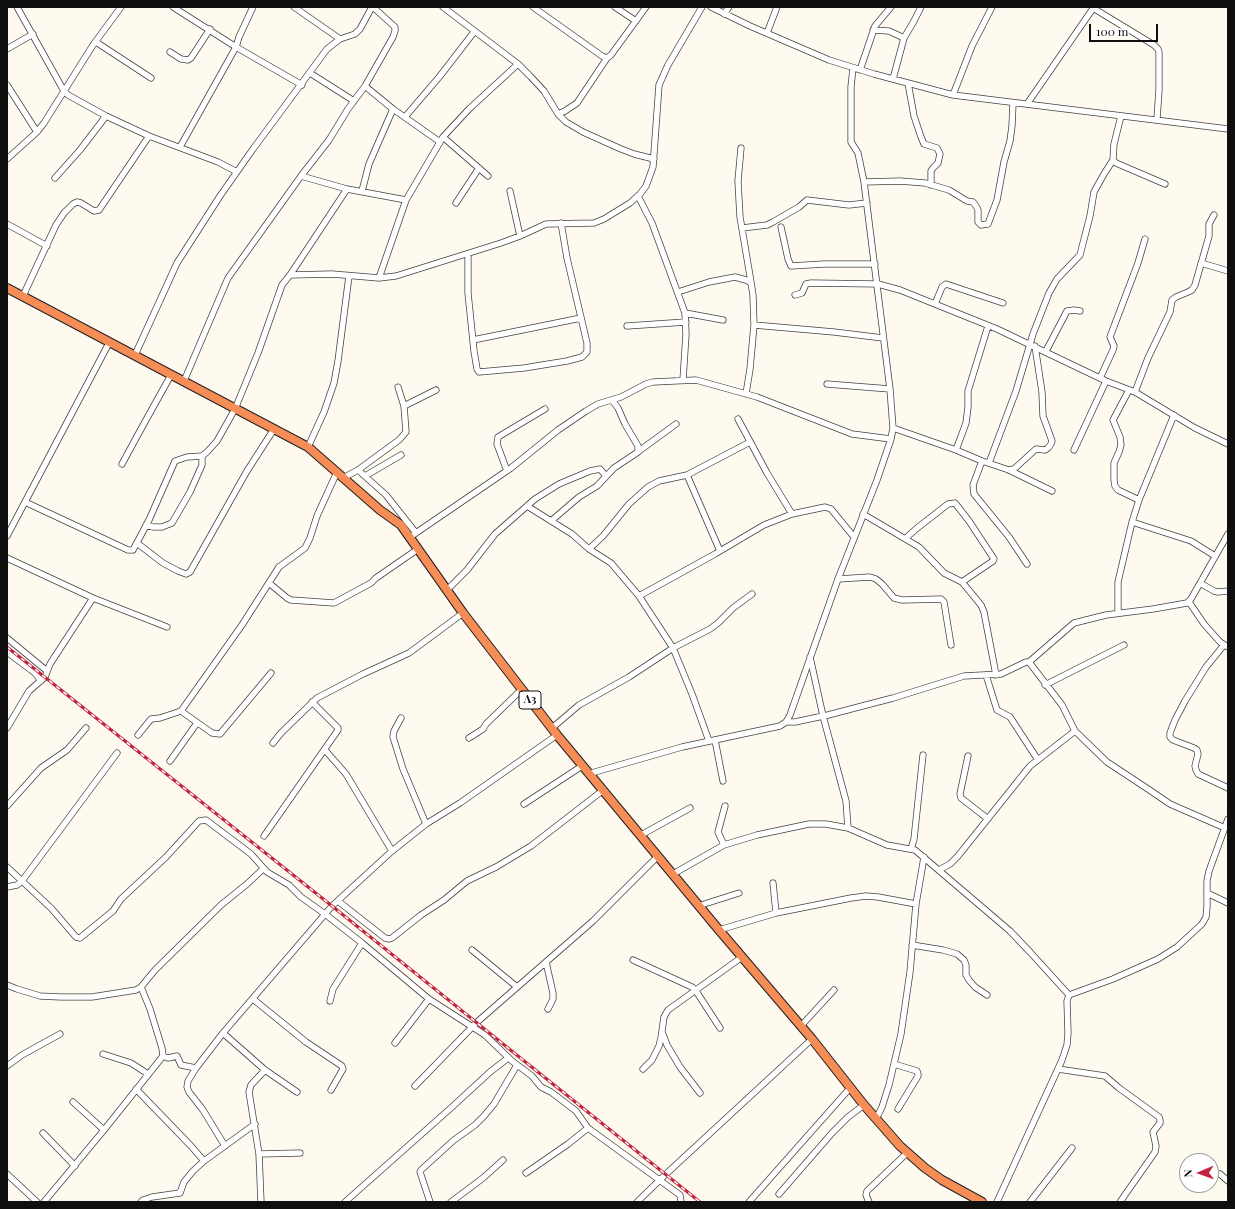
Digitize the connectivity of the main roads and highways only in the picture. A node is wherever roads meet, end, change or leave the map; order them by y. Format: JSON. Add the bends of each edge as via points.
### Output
{"nodes":[{"id":1,"x":7,"y":288,"type":"edge"},
{"id":2,"x":973,"y":1200,"type":"edge"},
{"id":3,"x":982,"y":1202,"type":"edge"}],
"edges":[{"from":1,"to":2,"type":"highway","number":"A3","via":[[308,447],[380,510],[413,535],[418,549],[463,613],[557,735],[876,1119],[907,1153]]},
{"from":2,"to":3,"type":"highway","number":"A3"}]}
